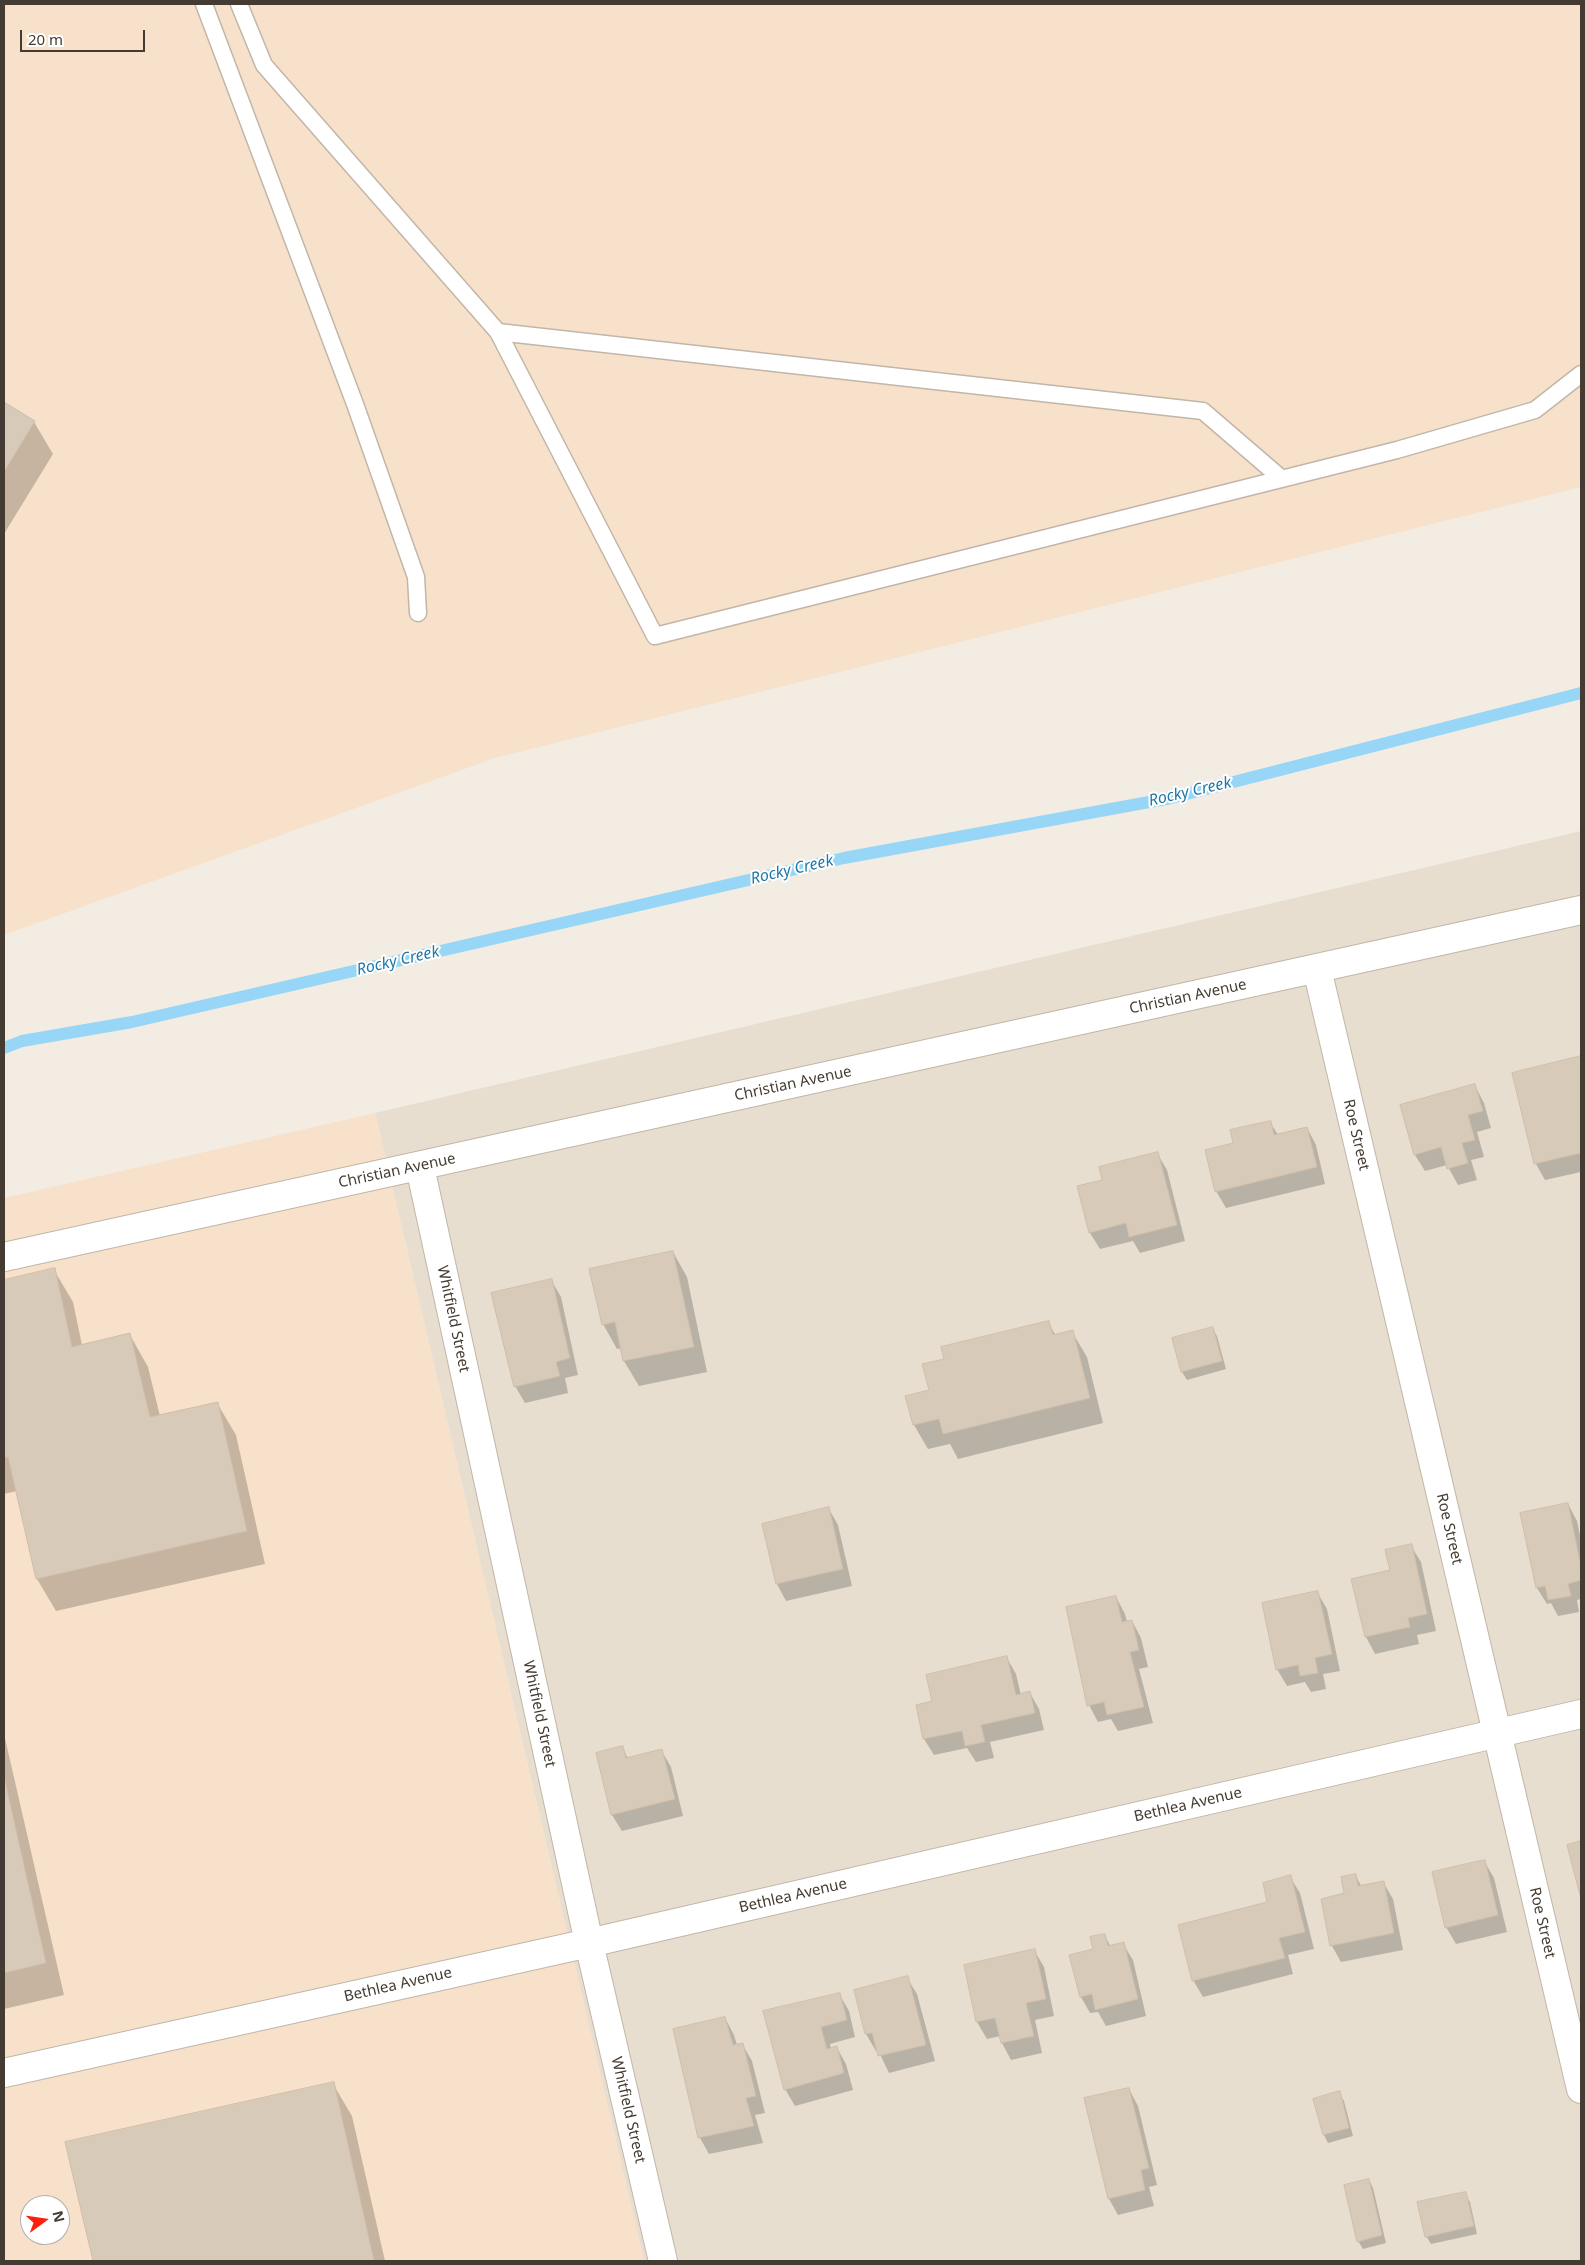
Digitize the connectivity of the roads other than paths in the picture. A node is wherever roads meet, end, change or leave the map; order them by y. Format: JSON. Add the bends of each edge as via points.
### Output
{"nodes":[{"id":1,"x":204,"y":4,"type":"edge"},
{"id":2,"x":239,"y":4,"type":"edge"},
{"id":3,"x":498,"y":332,"type":"junction"},
{"id":4,"x":1581,"y":374,"type":"edge"},
{"id":5,"x":1282,"y":479,"type":"junction"},
{"id":6,"x":418,"y":614,"type":"dead end"},
{"id":7,"x":1581,"y":910,"type":"edge"},
{"id":8,"x":1317,"y":969,"type":"junction"},
{"id":9,"x":420,"y":1166,"type":"junction"},
{"id":10,"x":4,"y":1257,"type":"edge"},
{"id":11,"x":1581,"y":1714,"type":"edge"},
{"id":12,"x":1497,"y":1733,"type":"junction"},
{"id":13,"x":589,"y":1943,"type":"junction"},
{"id":14,"x":4,"y":2073,"type":"edge"},
{"id":15,"x":1581,"y":2089,"type":"edge"},
{"id":16,"x":663,"y":2261,"type":"edge"}],
"edges":[{"from":1,"to":6,"type":"lane","via":[[355,404],[416,577]]},
{"from":2,"to":3,"type":"lane","via":[[264,65]]},
{"from":3,"to":5,"type":"lane","via":[[1203,411]]},
{"from":3,"to":5,"type":"lane","via":[[654,636]]},
{"from":4,"to":5,"type":"lane","via":[[1535,410]]},
{"from":7,"to":8,"type":"street","name":"Christian Avenue"},
{"from":8,"to":9,"type":"street","name":"Christian Avenue"},
{"from":8,"to":12,"type":"street","name":"Roe Street"},
{"from":9,"to":10,"type":"street","name":"Christian Avenue"},
{"from":9,"to":13,"type":"street","name":"Whitfield Street"},
{"from":11,"to":12,"type":"street","name":"Bethlea Avenue"},
{"from":12,"to":13,"type":"street","name":"Bethlea Avenue"},
{"from":12,"to":15,"type":"street","name":"Roe Street"},
{"from":13,"to":14,"type":"street","name":"Bethlea Avenue"},
{"from":13,"to":16,"type":"street","name":"Whitfield Street"}]}
